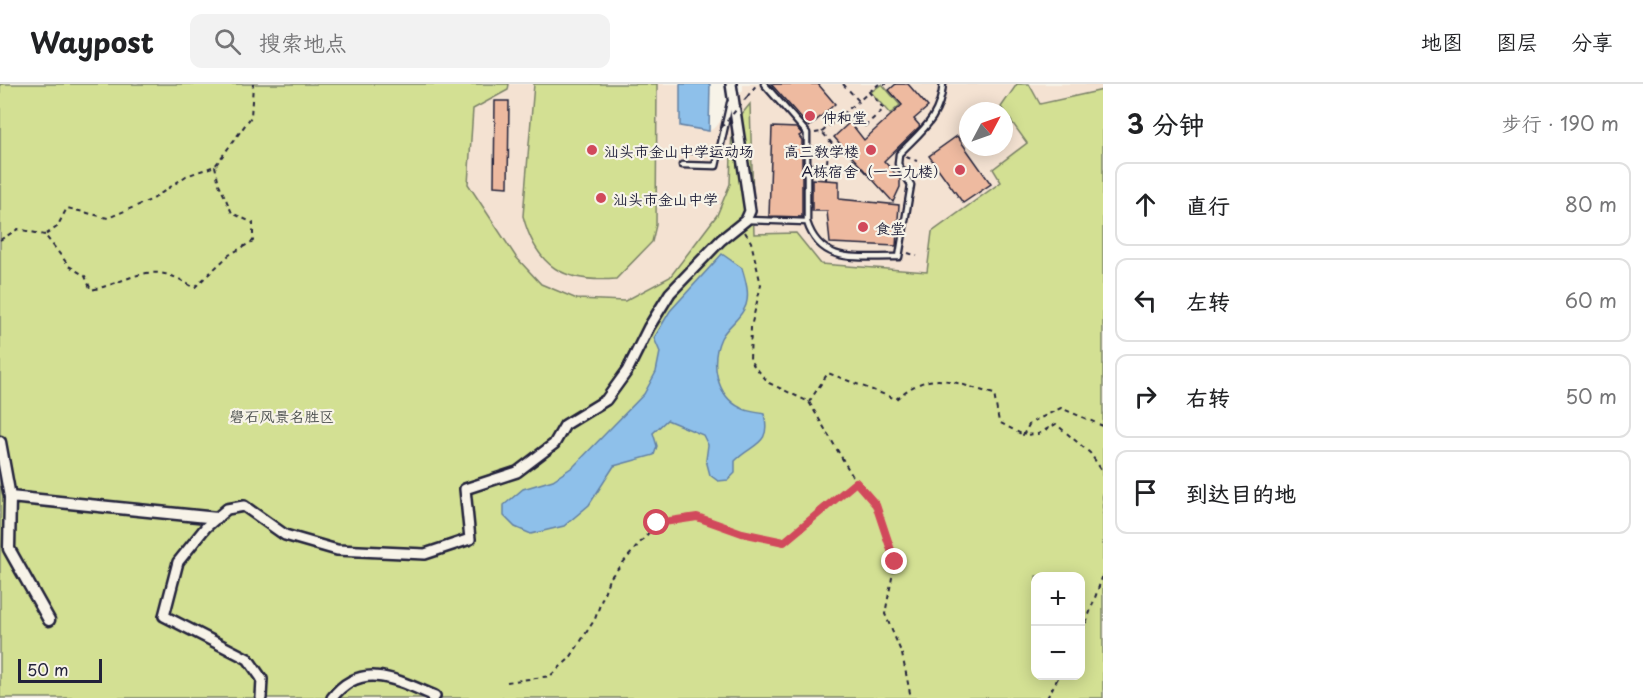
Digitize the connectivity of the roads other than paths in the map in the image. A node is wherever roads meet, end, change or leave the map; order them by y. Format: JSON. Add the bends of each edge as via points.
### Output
{"nodes":[{"id":1,"x":764,"y":84,"type":"edge"},
{"id":2,"x":943,"y":84,"type":"edge"},
{"id":3,"x":732,"y":88,"type":"edge"},
{"id":4,"x":682,"y":165,"type":"dead end"},
{"id":5,"x":743,"y":222,"type":"junction"},
{"id":6,"x":807,"y":222,"type":"junction"},
{"id":7,"x":0,"y":442,"type":"edge"},
{"id":8,"x":10,"y":498,"type":"junction"},
{"id":9,"x":217,"y":518,"type":"junction"},
{"id":10,"x":49,"y":620,"type":"dead end"},
{"id":11,"x":261,"y":698,"type":"edge"},
{"id":12,"x":332,"y":698,"type":"edge"},
{"id":13,"x":433,"y":698,"type":"edge"}],
"edges":[{"from":1,"to":6,"type":"lane","via":[[807,134]]},
{"from":2,"to":6,"type":"lane","via":[[941,105],[933,118],[899,154],[898,164],[911,185],[898,256],[830,254],[812,238]]},
{"from":3,"to":4,"type":"lane","via":[[716,166]]},
{"from":3,"to":5,"type":"street","via":[[750,211]]},
{"from":5,"to":6,"type":"lane"},
{"from":5,"to":9,"type":"street","via":[[670,293],[627,371],[606,400],[565,425],[554,444],[517,472],[465,489],[470,539],[425,554],[337,550],[285,535],[244,506],[227,509]]},
{"from":7,"to":8,"type":"street"},
{"from":8,"to":9,"type":"street"},
{"from":8,"to":10,"type":"street","via":[[9,549]]},
{"from":9,"to":11,"type":"street","via":[[178,562],[164,616],[248,659],[262,679]]},
{"from":12,"to":13,"type":"street","via":[[340,688],[374,674]]}]}
